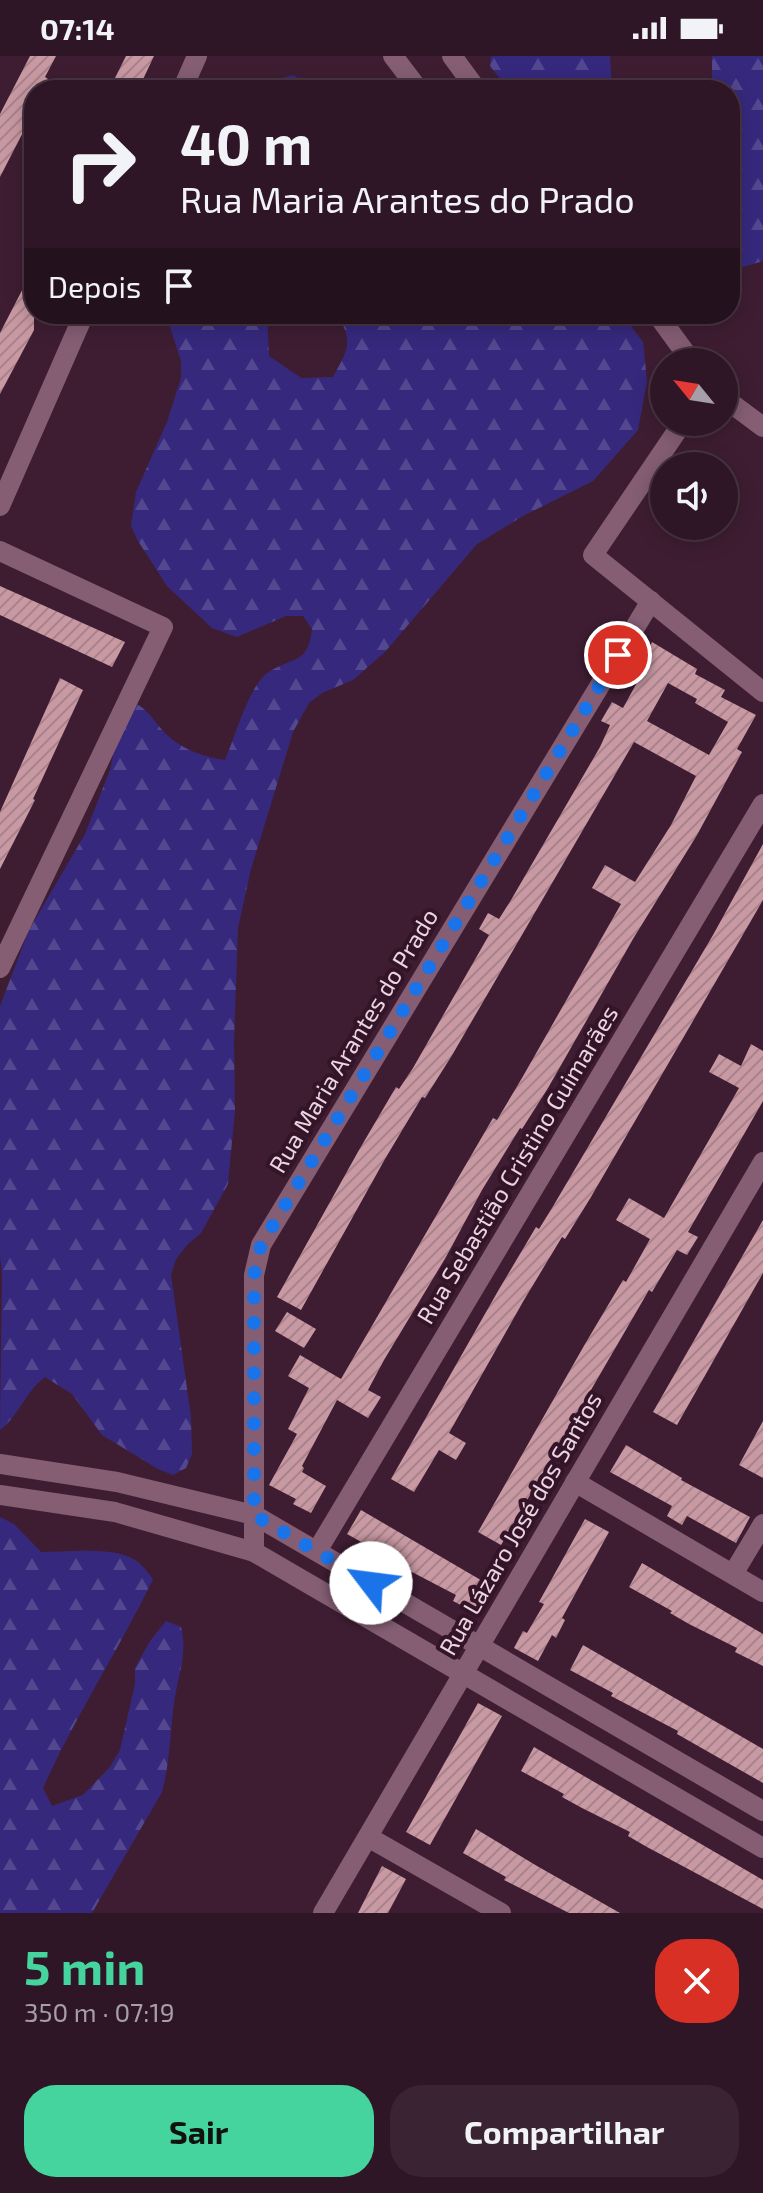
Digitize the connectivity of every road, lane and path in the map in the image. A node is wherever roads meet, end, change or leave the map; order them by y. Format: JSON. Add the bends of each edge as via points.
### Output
{"nodes":[{"id":1,"x":197,"y":56,"type":"edge"},
{"id":2,"x":393,"y":56,"type":"edge"},
{"id":3,"x":452,"y":56,"type":"edge"},
{"id":4,"x":186,"y":80,"type":"edge"},
{"id":5,"x":411,"y":80,"type":"edge"},
{"id":6,"x":470,"y":80,"type":"edge"},
{"id":7,"x":80,"y":324,"type":"edge"},
{"id":8,"x":664,"y":324,"type":"edge"},
{"id":9,"x":682,"y":348,"type":"edge"},
{"id":10,"x":738,"y":408,"type":"edge"},
{"id":11,"x":763,"y":427,"type":"edge"},
{"id":12,"x":674,"y":436,"type":"edge"},
{"id":13,"x":0,"y":506,"type":"edge"},
{"id":14,"x":0,"y":551,"type":"edge"},
{"id":15,"x":651,"y":601,"type":"junction"},
{"id":16,"x":763,"y":692,"type":"edge"},
{"id":17,"x":763,"y":804,"type":"edge"},
{"id":18,"x":0,"y":968,"type":"edge"},
{"id":19,"x":763,"y":1162,"type":"edge"},
{"id":20,"x":0,"y":1464,"type":"edge"},
{"id":21,"x":575,"y":1482,"type":"junction"},
{"id":22,"x":0,"y":1495,"type":"edge"},
{"id":23,"x":254,"y":1515,"type":"junction"},
{"id":24,"x":763,"y":1524,"type":"edge"},
{"id":25,"x":317,"y":1551,"type":"junction"},
{"id":26,"x":254,"y":1552,"type":"junction"},
{"id":27,"x":733,"y":1574,"type":"junction"},
{"id":28,"x":763,"y":1592,"type":"edge"},
{"id":29,"x":480,"y":1646,"type":"junction"},
{"id":30,"x":464,"y":1673,"type":"junction"},
{"id":31,"x":763,"y":1811,"type":"edge"},
{"id":32,"x":368,"y":1837,"type":"junction"},
{"id":33,"x":763,"y":1848,"type":"edge"},
{"id":34,"x":323,"y":1913,"type":"edge"},
{"id":35,"x":501,"y":1913,"type":"edge"}],
"edges":[{"from":1,"to":4,"type":"street"},
{"from":2,"to":5,"type":"street"},
{"from":3,"to":6,"type":"street"},
{"from":7,"to":13,"type":"street"},
{"from":8,"to":9,"type":"street"},
{"from":10,"to":11,"type":"street"},
{"from":12,"to":15,"type":"street","via":[[593,555]]},
{"from":14,"to":18,"type":"street","via":[[163,627]]},
{"from":15,"to":16,"type":"street"},
{"from":15,"to":23,"type":"street","name":"Rua Maria Arantes do Prado","via":[[261,1245],[254,1275]]},
{"from":17,"to":25,"type":"street","name":"Rua Sebastião Cristino Guimarães"},
{"from":19,"to":21,"type":"street","name":"Rua Lázaro José dos Santos"},
{"from":20,"to":23,"type":"street","via":[[117,1482]]},
{"from":21,"to":27,"type":"street"},
{"from":21,"to":29,"type":"street","name":"Rua Lázaro José dos Santos"},
{"from":22,"to":26,"type":"street","via":[[115,1512]]},
{"from":23,"to":25,"type":"street"},
{"from":23,"to":26,"type":"street","name":"Rua Maria Arantes do Prado"},
{"from":24,"to":27,"type":"street"},
{"from":25,"to":29,"type":"street"},
{"from":26,"to":30,"type":"street"},
{"from":27,"to":28,"type":"street"},
{"from":29,"to":30,"type":"street","name":"Rua Lázaro José dos Santos"},
{"from":29,"to":31,"type":"street"},
{"from":30,"to":32,"type":"street","name":"Rua Lázaro José dos Santos"},
{"from":30,"to":33,"type":"street"},
{"from":32,"to":34,"type":"street","name":"Rua Lázaro José dos Santos"},
{"from":32,"to":35,"type":"street"}]}
